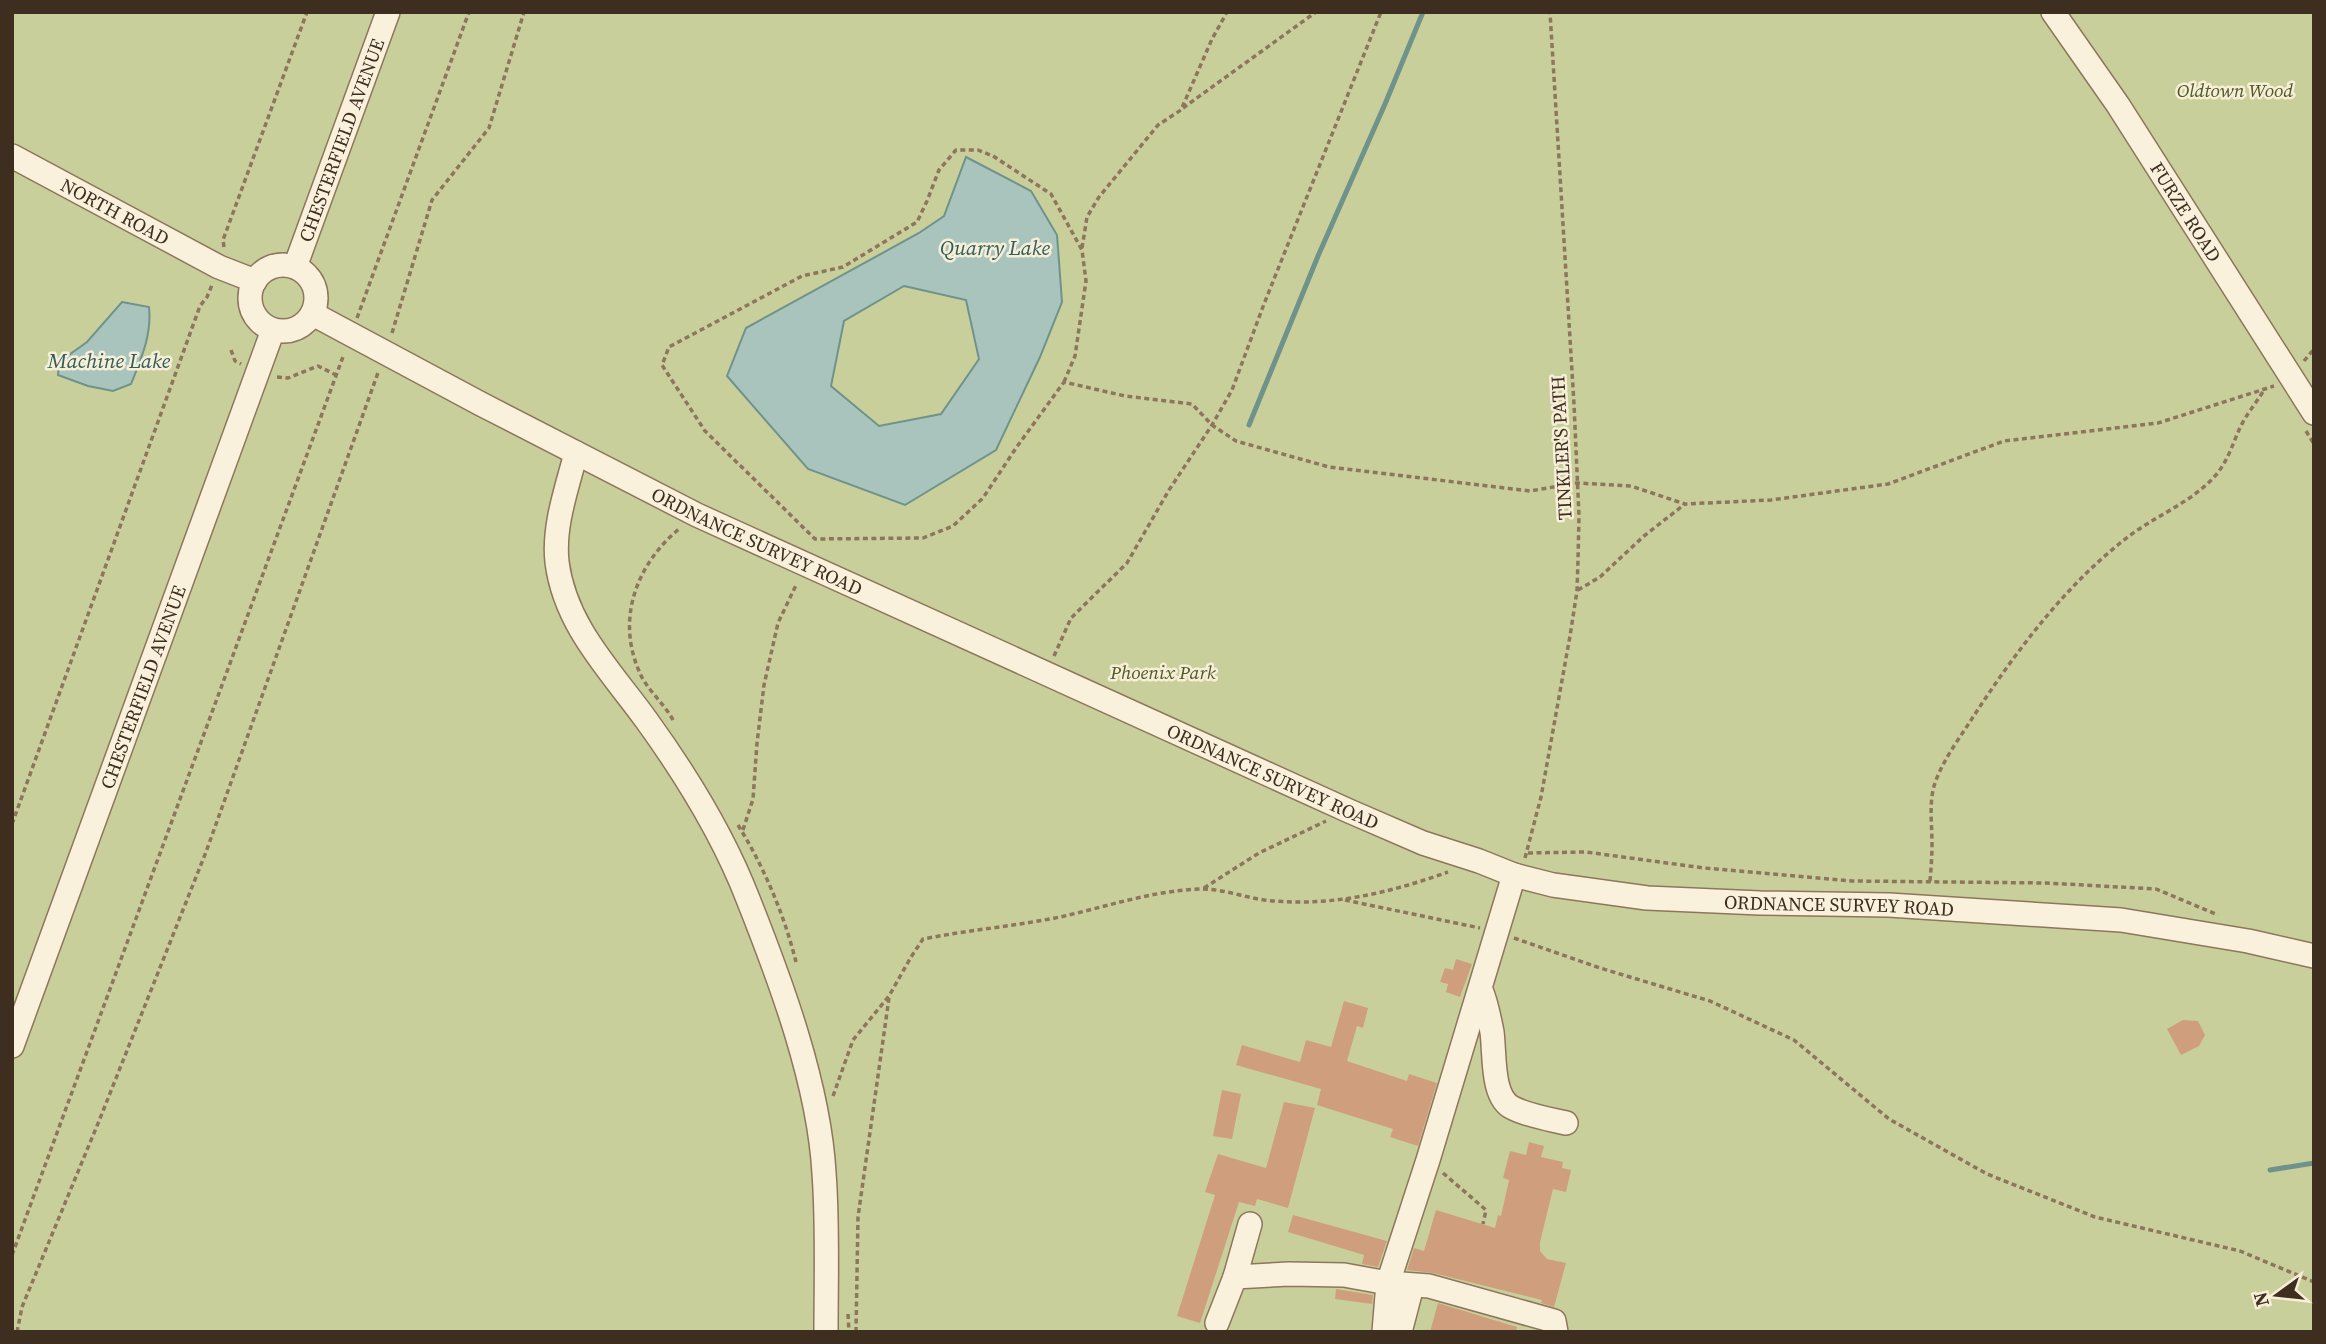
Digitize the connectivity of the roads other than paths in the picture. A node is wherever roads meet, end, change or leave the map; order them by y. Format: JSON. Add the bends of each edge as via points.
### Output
{"nodes":[{"id":1,"x":388,"y":12,"type":"edge"},
{"id":2,"x":2053,"y":12,"type":"edge"},
{"id":3,"x":12,"y":156,"type":"edge"},
{"id":4,"x":295,"y":267,"type":"junction"},
{"id":5,"x":255,"y":281,"type":"junction"},
{"id":6,"x":313,"y":314,"type":"junction"},
{"id":7,"x":273,"y":330,"type":"junction"},
{"id":8,"x":2314,"y":413,"type":"edge"},
{"id":9,"x":576,"y":453,"type":"junction"},
{"id":10,"x":1514,"y":875,"type":"junction"},
{"id":11,"x":2314,"y":956,"type":"edge"},
{"id":12,"x":1480,"y":990,"type":"junction"},
{"id":13,"x":12,"y":1046,"type":"edge"},
{"id":14,"x":1566,"y":1124,"type":"dead end"},
{"id":15,"x":1250,"y":1224,"type":"dead end"},
{"id":16,"x":1234,"y":1277,"type":"junction"},
{"id":17,"x":1388,"y":1283,"type":"junction"},
{"id":18,"x":1412,"y":1286,"type":"junction"},
{"id":19,"x":1217,"y":1324,"type":"dead end"},
{"id":20,"x":827,"y":1332,"type":"edge"},
{"id":21,"x":1384,"y":1332,"type":"edge"},
{"id":22,"x":1400,"y":1332,"type":"edge"},
{"id":23,"x":1556,"y":1332,"type":"edge"}],
"edges":[{"from":1,"to":4,"type":"street","name":"CHESTERFIELD AVENUE"},
{"from":2,"to":8,"type":"street","name":"FURZE ROAD","via":[[2118,105]]},
{"from":3,"to":5,"type":"street","name":"NORTH ROAD"},
{"from":4,"to":5,"type":"street","via":[[269,269]]},
{"from":4,"to":6,"type":"street","via":[[315,289]]},
{"from":5,"to":7,"type":"street","via":[[252,310]]},
{"from":6,"to":7,"type":"street","via":[[294,330]]},
{"from":6,"to":9,"type":"street","name":"ORDNANCE SURVEY ROAD"},
{"from":7,"to":13,"type":"street","name":"CHESTERFIELD AVENUE"},
{"from":9,"to":10,"type":"street","name":"ORDNANCE SURVEY ROAD","via":[[697,515],[1349,811]]},
{"from":9,"to":20,"type":"street","via":[[559,517],[557,561],[568,606],[591,649],[648,722],[719,834],[779,984],[811,1090],[824,1172]]},
{"from":10,"to":11,"type":"street","name":"ORDNANCE SURVEY ROAD","via":[[1647,898],[1889,905],[2121,920]]},
{"from":10,"to":12,"type":"street"},
{"from":12,"to":14,"type":"street","via":[[1503,1101]]},
{"from":12,"to":17,"type":"street"},
{"from":15,"to":16,"type":"street"},
{"from":16,"to":17,"type":"street","via":[[1344,1275]]},
{"from":16,"to":19,"type":"street"},
{"from":17,"to":18,"type":"street"},
{"from":17,"to":21,"type":"street"},
{"from":18,"to":22,"type":"street"},
{"from":18,"to":23,"type":"street","via":[[1429,1286],[1554,1321]]}]}
